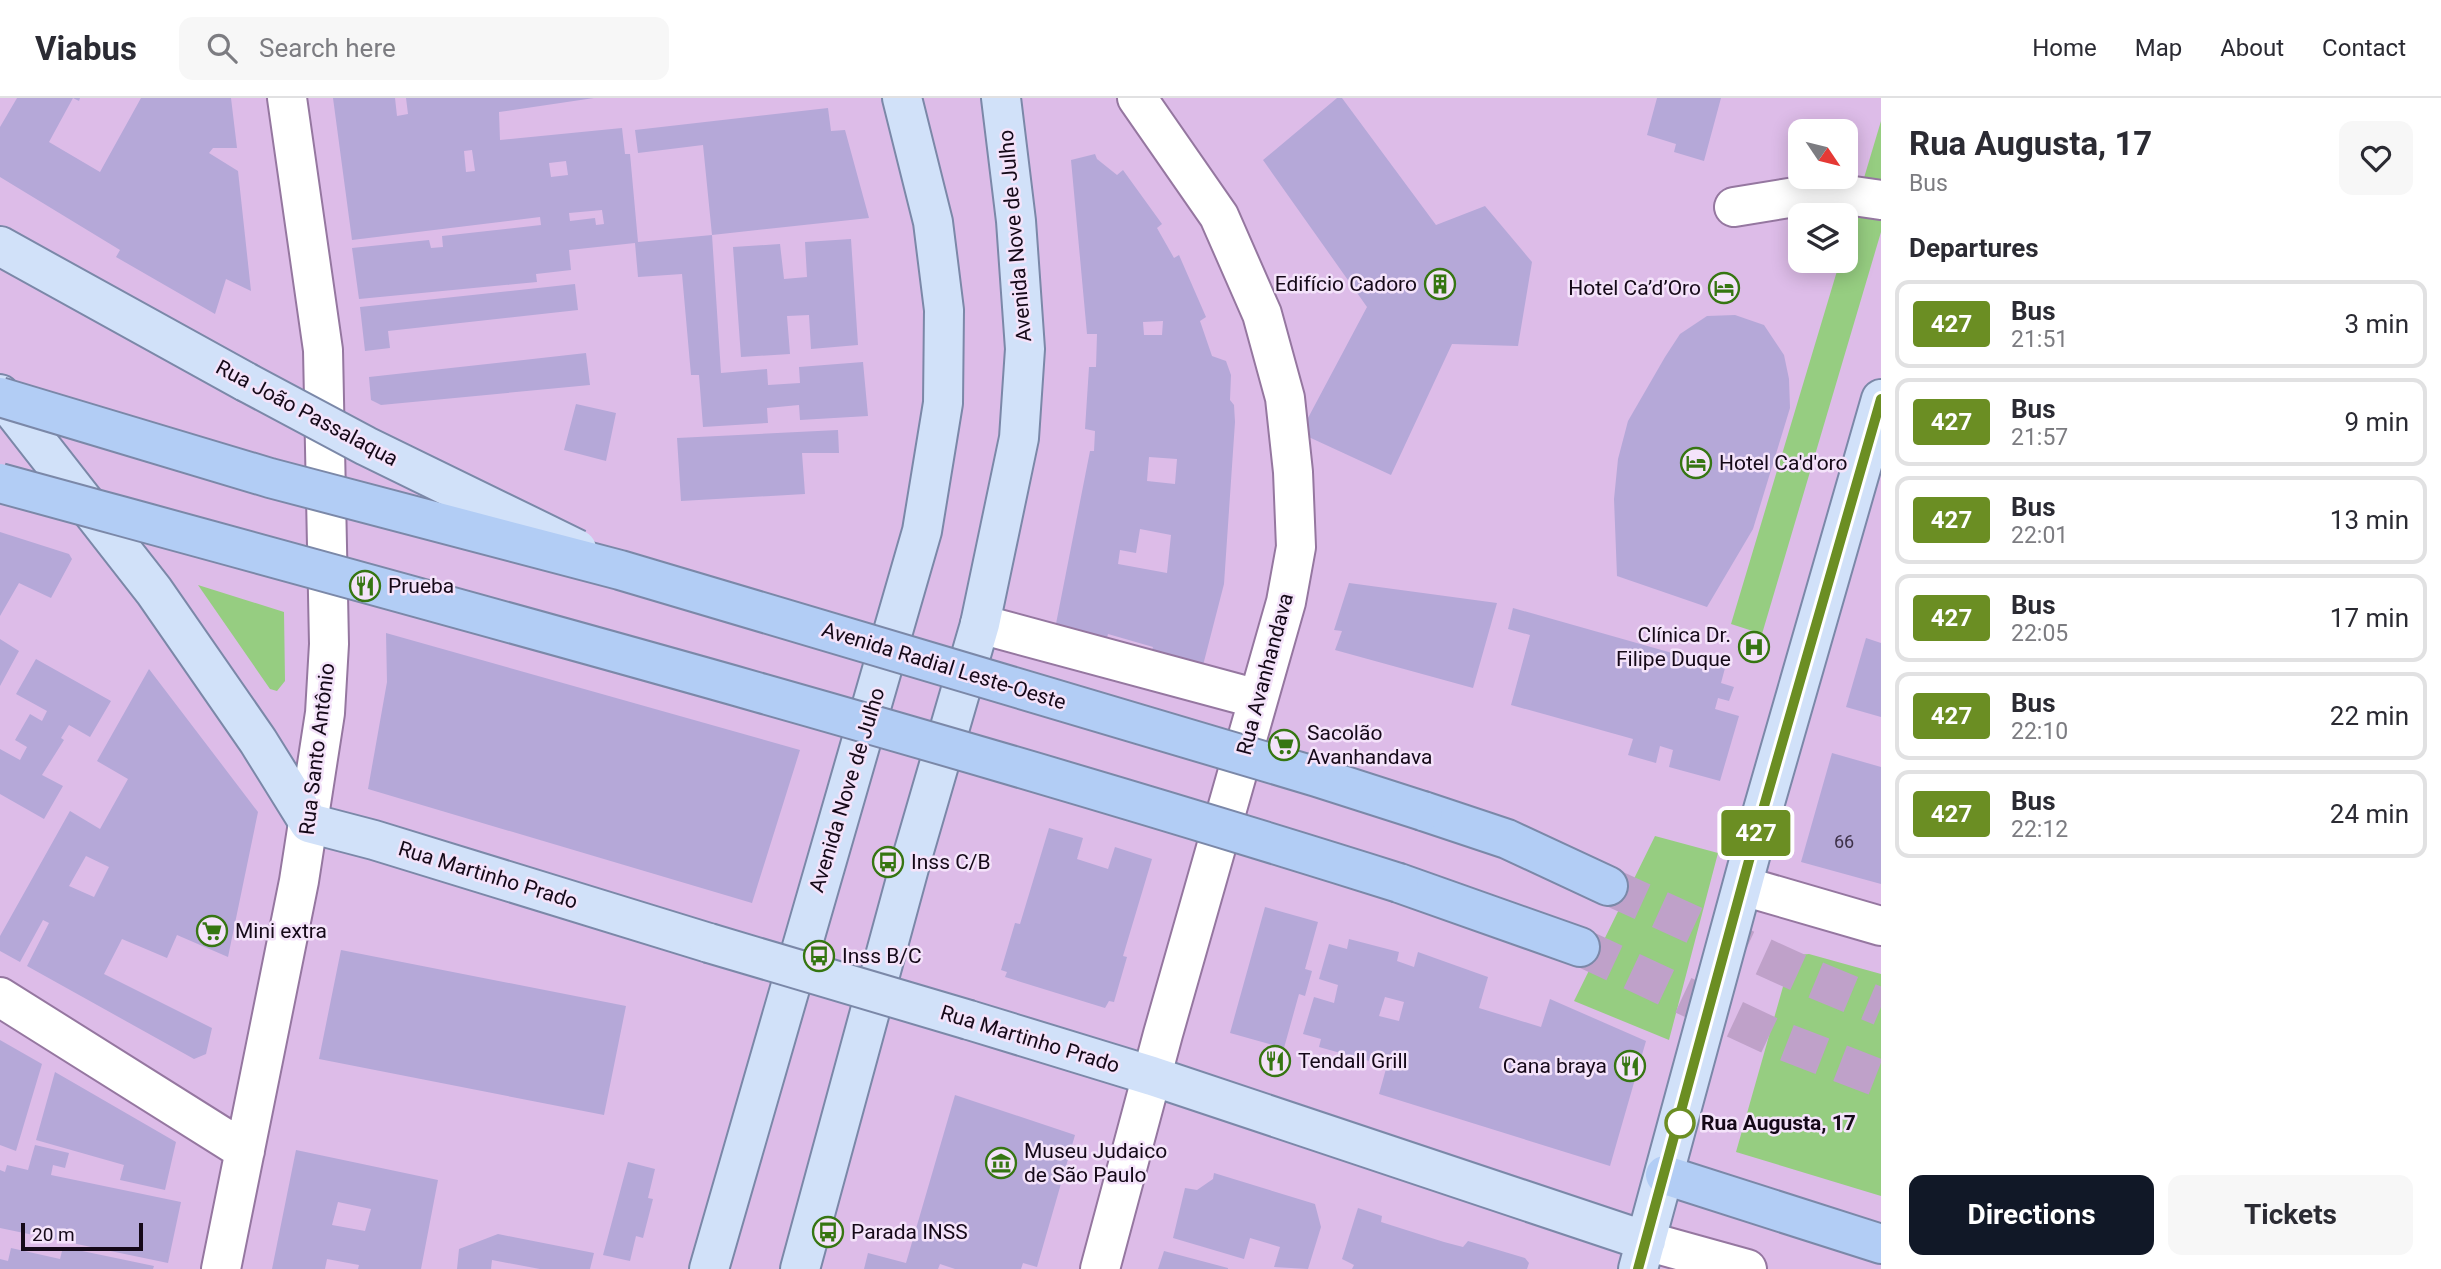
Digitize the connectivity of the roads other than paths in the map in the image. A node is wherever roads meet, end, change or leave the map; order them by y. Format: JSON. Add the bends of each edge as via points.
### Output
{"nodes":[{"id":1,"x":287,"y":98,"type":"edge"},
{"id":2,"x":902,"y":98,"type":"edge"},
{"id":3,"x":1137,"y":98,"type":"edge"},
{"id":4,"x":1004,"y":101,"type":"edge"},
{"id":5,"x":1881,"y":200,"type":"edge"},
{"id":6,"x":1734,"y":207,"type":"dead end"},
{"id":7,"x":0,"y":246,"type":"edge"},
{"id":8,"x":0,"y":396,"type":"edge"},
{"id":9,"x":1881,"y":399,"type":"edge"},
{"id":10,"x":0,"y":484,"type":"edge"},
{"id":11,"x":620,"y":570,"type":"junction"},
{"id":12,"x":980,"y":624,"type":"junction"},
{"id":13,"x":1258,"y":699,"type":"junction"},
{"id":14,"x":309,"y":823,"type":"junction"},
{"id":15,"x":1608,"y":886,"type":"tunnel mouth"},
{"id":16,"x":1743,"y":886,"type":"junction"},
{"id":17,"x":1881,"y":926,"type":"edge"},
{"id":18,"x":1580,"y":947,"type":"tunnel mouth"},
{"id":19,"x":0,"y":997,"type":"edge"},
{"id":20,"x":1152,"y":1076,"type":"junction"},
{"id":21,"x":245,"y":1151,"type":"junction"},
{"id":22,"x":1665,"y":1175,"type":"junction"},
{"id":23,"x":1881,"y":1244,"type":"edge"},
{"id":24,"x":1642,"y":1255,"type":"edge"},
{"id":25,"x":221,"y":1269,"type":"edge"},
{"id":26,"x":709,"y":1269,"type":"edge"},
{"id":27,"x":800,"y":1269,"type":"edge"},
{"id":28,"x":1100,"y":1269,"type":"edge"},
{"id":29,"x":1747,"y":1269,"type":"edge"}],
"edges":[{"from":1,"to":14,"type":"street","name":"Rua Santo Antônio","via":[[323,350],[329,644],[325,713]]},
{"from":2,"to":26,"type":"main road","name":"Avenida Nove de Julho","via":[[933,222],[944,310],[939,429],[922,531]]},
{"from":3,"to":13,"type":"street","name":"Rua Avanhandava","via":[[1219,216],[1262,314],[1285,398],[1296,547],[1286,602]]},
{"from":4,"to":12,"type":"main road","name":"Avenida Nove de Julho","via":[[1025,349],[1019,438]]},
{"from":5,"to":6,"type":"street","via":[[1826,192]]},
{"from":7,"to":11,"type":"main road","name":"Rua João Passalaqua","bridge":true,"via":[[354,439]]},
{"from":8,"to":11,"type":"highway","name":"Avenida Radial Leste-Oeste","bridge":true,"via":[[270,478]]},
{"from":8,"to":14,"type":"main road","via":[[153,591]]},
{"from":9,"to":16,"type":"main road"},
{"from":10,"to":18,"type":"highway","bridge":true,"via":[[740,685],[1148,804],[1399,883]]},
{"from":11,"to":15,"type":"highway","name":"Avenida Radial Leste-Oeste","bridge":true,"via":[[1317,777],[1507,839]]},
{"from":12,"to":13,"type":"street"},
{"from":12,"to":27,"type":"main road","name":"Avenida Nove de Julho"},
{"from":13,"to":20,"type":"street","name":"Rua Avanhandava"},
{"from":14,"to":20,"type":"main road","name":"Rua Martinho Prado","bridge":true},
{"from":14,"to":21,"type":"street","name":"Rua Santo Antônio"},
{"from":16,"to":17,"type":"street"},
{"from":16,"to":22,"type":"main road"},
{"from":19,"to":21,"type":"street"},
{"from":20,"to":24,"type":"main road","name":"Rua Martinho Prado"},
{"from":20,"to":28,"type":"street","name":"Rua Avanhandava"},
{"from":21,"to":25,"type":"street","name":"Rua Santo Antônio"},
{"from":22,"to":23,"type":"highway"},
{"from":22,"to":24,"type":"main road"},
{"from":24,"to":29,"type":"street","name":"Rua Martinho Prado"}]}
